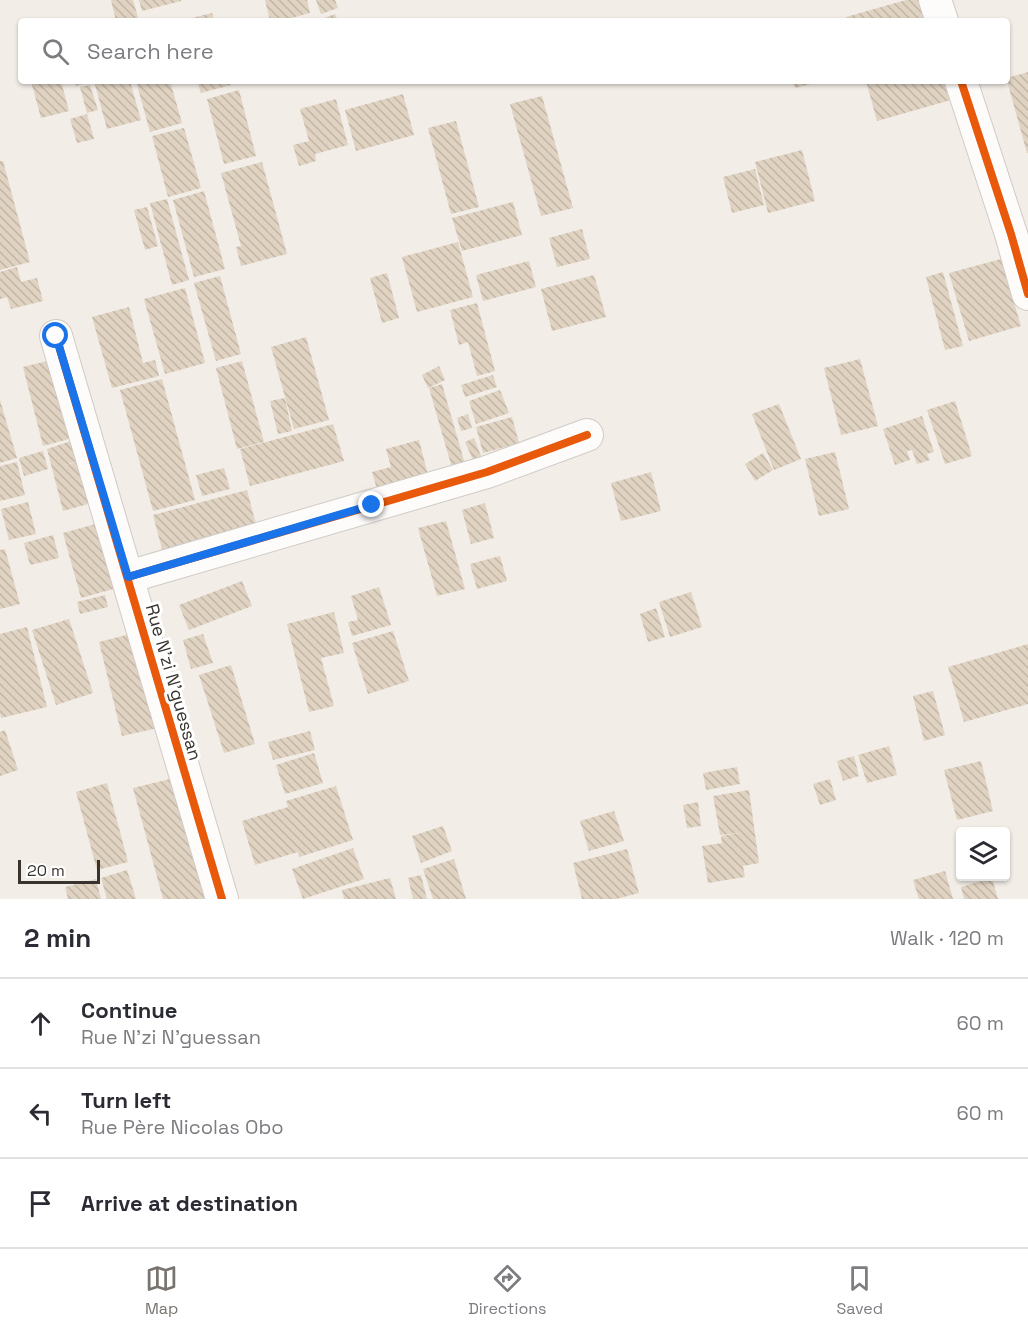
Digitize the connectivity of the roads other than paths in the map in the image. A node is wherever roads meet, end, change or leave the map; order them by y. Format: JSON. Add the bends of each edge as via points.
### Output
{"nodes":[{"id":1,"x":935,"y":0,"type":"edge"},
{"id":2,"x":941,"y":18,"type":"edge"},
{"id":3,"x":962,"y":84,"type":"edge"},
{"id":4,"x":1028,"y":294,"type":"edge"},
{"id":5,"x":56,"y":336,"type":"dead end"},
{"id":6,"x":587,"y":435,"type":"dead end"},
{"id":7,"x":128,"y":577,"type":"junction"},
{"id":8,"x":222,"y":899,"type":"edge"}],
"edges":[{"from":1,"to":2,"type":"street"},
{"from":3,"to":4,"type":"street"},
{"from":5,"to":7,"type":"street","name":"Rue N'zi N'guessan"},
{"from":6,"to":7,"type":"street","via":[[487,472]]},
{"from":7,"to":8,"type":"street","name":"Rue N'zi N'guessan"}]}
